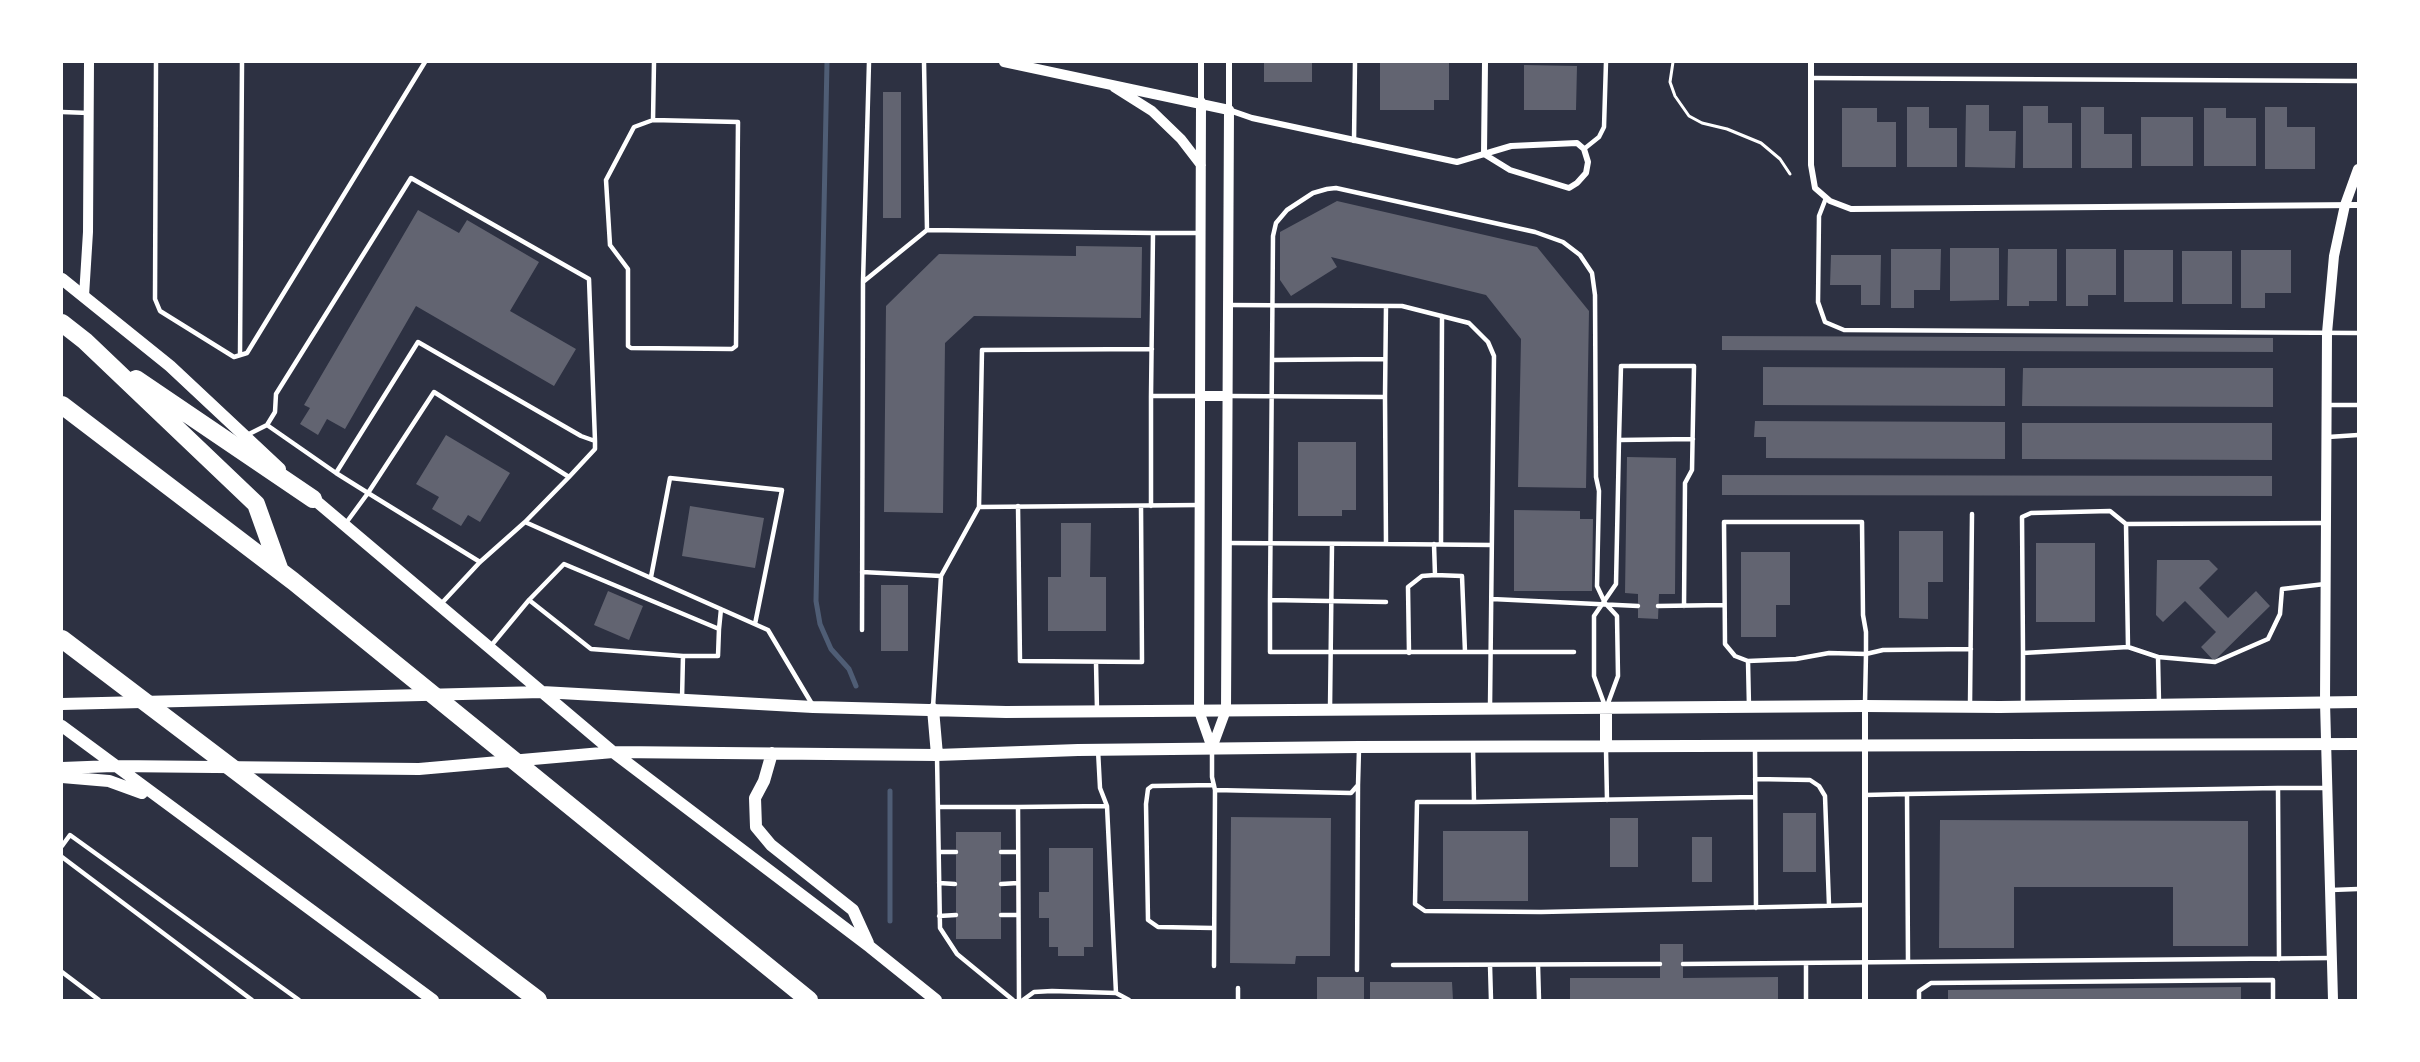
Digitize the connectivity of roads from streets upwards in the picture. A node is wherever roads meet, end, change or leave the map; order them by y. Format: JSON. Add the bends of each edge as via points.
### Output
{"nodes":[{"id":1,"x":89,"y":62,"type":"edge"},
{"id":2,"x":1004,"y":62,"type":"edge"},
{"id":3,"x":1201,"y":62,"type":"edge"},
{"id":4,"x":1229,"y":62,"type":"edge"},
{"id":5,"x":1485,"y":62,"type":"edge"},
{"id":6,"x":1811,"y":62,"type":"edge"},
{"id":7,"x":1109,"y":83,"type":"junction"},
{"id":8,"x":1201,"y":102,"type":"junction"},
{"id":9,"x":1229,"y":110,"type":"junction"},
{"id":10,"x":1484,"y":154,"type":"junction"},
{"id":11,"x":1201,"y":165,"type":"junction"},
{"id":12,"x":2358,"y":169,"type":"edge"},
{"id":13,"x":2344,"y":205,"type":"junction"},
{"id":14,"x":2358,"y":205,"type":"edge"},
{"id":15,"x":62,"y":279,"type":"edge"},
{"id":16,"x":84,"y":296,"type":"junction"},
{"id":17,"x":62,"y":323,"type":"edge"},
{"id":18,"x":62,"y":338,"type":"edge"},
{"id":19,"x":1200,"y":396,"type":"junction"},
{"id":20,"x":1228,"y":396,"type":"junction"},
{"id":21,"x":62,"y":405,"type":"edge"},
{"id":22,"x":313,"y":500,"type":"junction"},
{"id":23,"x":287,"y":577,"type":"junction"},
{"id":24,"x":67,"y":643,"type":"edge"},
{"id":25,"x":542,"y":692,"type":"junction"},
{"id":26,"x":2325,"y":702,"type":"junction"},
{"id":27,"x":2358,"y":702,"type":"edge"},
{"id":28,"x":62,"y":704,"type":"edge"},
{"id":29,"x":1865,"y":706,"type":"junction"},
{"id":30,"x":933,"y":708,"type":"junction"},
{"id":31,"x":1606,"y":709,"type":"junction"},
{"id":32,"x":1226,"y":710,"type":"junction"},
{"id":33,"x":1199,"y":711,"type":"junction"},
{"id":34,"x":62,"y":726,"type":"edge"},
{"id":35,"x":1865,"y":744,"type":"junction"},
{"id":36,"x":2326,"y":744,"type":"junction"},
{"id":37,"x":2358,"y":744,"type":"edge"},
{"id":38,"x":1606,"y":746,"type":"junction"},
{"id":39,"x":1212,"y":748,"type":"junction"},
{"id":40,"x":613,"y":752,"type":"junction"},
{"id":41,"x":772,"y":753,"type":"junction"},
{"id":42,"x":937,"y":755,"type":"junction"},
{"id":43,"x":113,"y":766,"type":"junction"},
{"id":44,"x":62,"y":768,"type":"edge"},
{"id":45,"x":62,"y":777,"type":"edge"},
{"id":46,"x":168,"y":806,"type":"junction"},
{"id":47,"x":870,"y":947,"type":"junction"},
{"id":48,"x":433,"y":1000,"type":"edge"},
{"id":49,"x":538,"y":1000,"type":"edge"},
{"id":50,"x":808,"y":1000,"type":"edge"},
{"id":51,"x":936,"y":1000,"type":"edge"},
{"id":52,"x":1865,"y":1000,"type":"edge"},
{"id":53,"x":2333,"y":1000,"type":"edge"}],
"edges":[{"from":1,"to":16,"type":"street"},
{"from":2,"to":7,"type":"street"},
{"from":3,"to":8,"type":"street"},
{"from":4,"to":9,"type":"street"},
{"from":5,"to":10,"type":"street"},
{"from":6,"to":13,"type":"street","via":[[1811,165],[1815,188],[1826,198],[1851,209]]},
{"from":7,"to":8,"type":"street"},
{"from":7,"to":11,"type":"street","via":[[1152,111]]},
{"from":8,"to":9,"type":"street"},
{"from":8,"to":11,"type":"street"},
{"from":9,"to":10,"type":"street","via":[[1456,162]]},
{"from":9,"to":20,"type":"street"},
{"from":10,"to":10,"type":"street","via":[[1512,146],[1577,143],[1584,149],[1588,162],[1586,174],[1569,188],[1510,170]]},
{"from":11,"to":19,"type":"street"},
{"from":12,"to":13,"type":"street"},
{"from":13,"to":14,"type":"street"},
{"from":13,"to":26,"type":"street","via":[[2334,256],[2327,333]]},
{"from":15,"to":16,"type":"main road"},
{"from":16,"to":22,"type":"main road","via":[[170,366]]},
{"from":17,"to":23,"type":"highway","via":[[256,504]]},
{"from":18,"to":22,"type":"highway","via":[[116,365]]},
{"from":19,"to":20,"type":"street"},
{"from":19,"to":33,"type":"street"},
{"from":20,"to":32,"type":"street"},
{"from":21,"to":23,"type":"highway"},
{"from":22,"to":25,"type":"main road"},
{"from":23,"to":50,"type":"highway"},
{"from":24,"to":49,"type":"highway"},
{"from":25,"to":28,"type":"main road"},
{"from":25,"to":30,"type":"main road","via":[[813,707]]},
{"from":25,"to":40,"type":"main road"},
{"from":26,"to":27,"type":"main road"},
{"from":26,"to":29,"type":"main road"},
{"from":26,"to":36,"type":"street"},
{"from":29,"to":31,"type":"main road"},
{"from":29,"to":35,"type":"street"},
{"from":30,"to":33,"type":"main road","via":[[1006,712]]},
{"from":30,"to":42,"type":"main road"},
{"from":31,"to":32,"type":"main road"},
{"from":31,"to":38,"type":"main road"},
{"from":32,"to":33,"type":"main road"},
{"from":32,"to":39,"type":"street"},
{"from":33,"to":39,"type":"street"},
{"from":34,"to":43,"type":"main road"},
{"from":35,"to":36,"type":"main road"},
{"from":35,"to":38,"type":"main road"},
{"from":35,"to":52,"type":"street"},
{"from":36,"to":37,"type":"main road"},
{"from":36,"to":53,"type":"street"},
{"from":38,"to":39,"type":"main road"},
{"from":39,"to":42,"type":"main road"},
{"from":40,"to":41,"type":"main road"},
{"from":40,"to":43,"type":"main road","via":[[419,769]]},
{"from":40,"to":47,"type":"main road"},
{"from":41,"to":42,"type":"main road"},
{"from":41,"to":47,"type":"main road","via":[[755,798],[756,827],[771,845],[853,910]]},
{"from":43,"to":44,"type":"main road"},
{"from":43,"to":46,"type":"main road"},
{"from":45,"to":46,"type":"main road","via":[[109,781]]},
{"from":46,"to":48,"type":"main road"},
{"from":47,"to":51,"type":"main road"}]}
